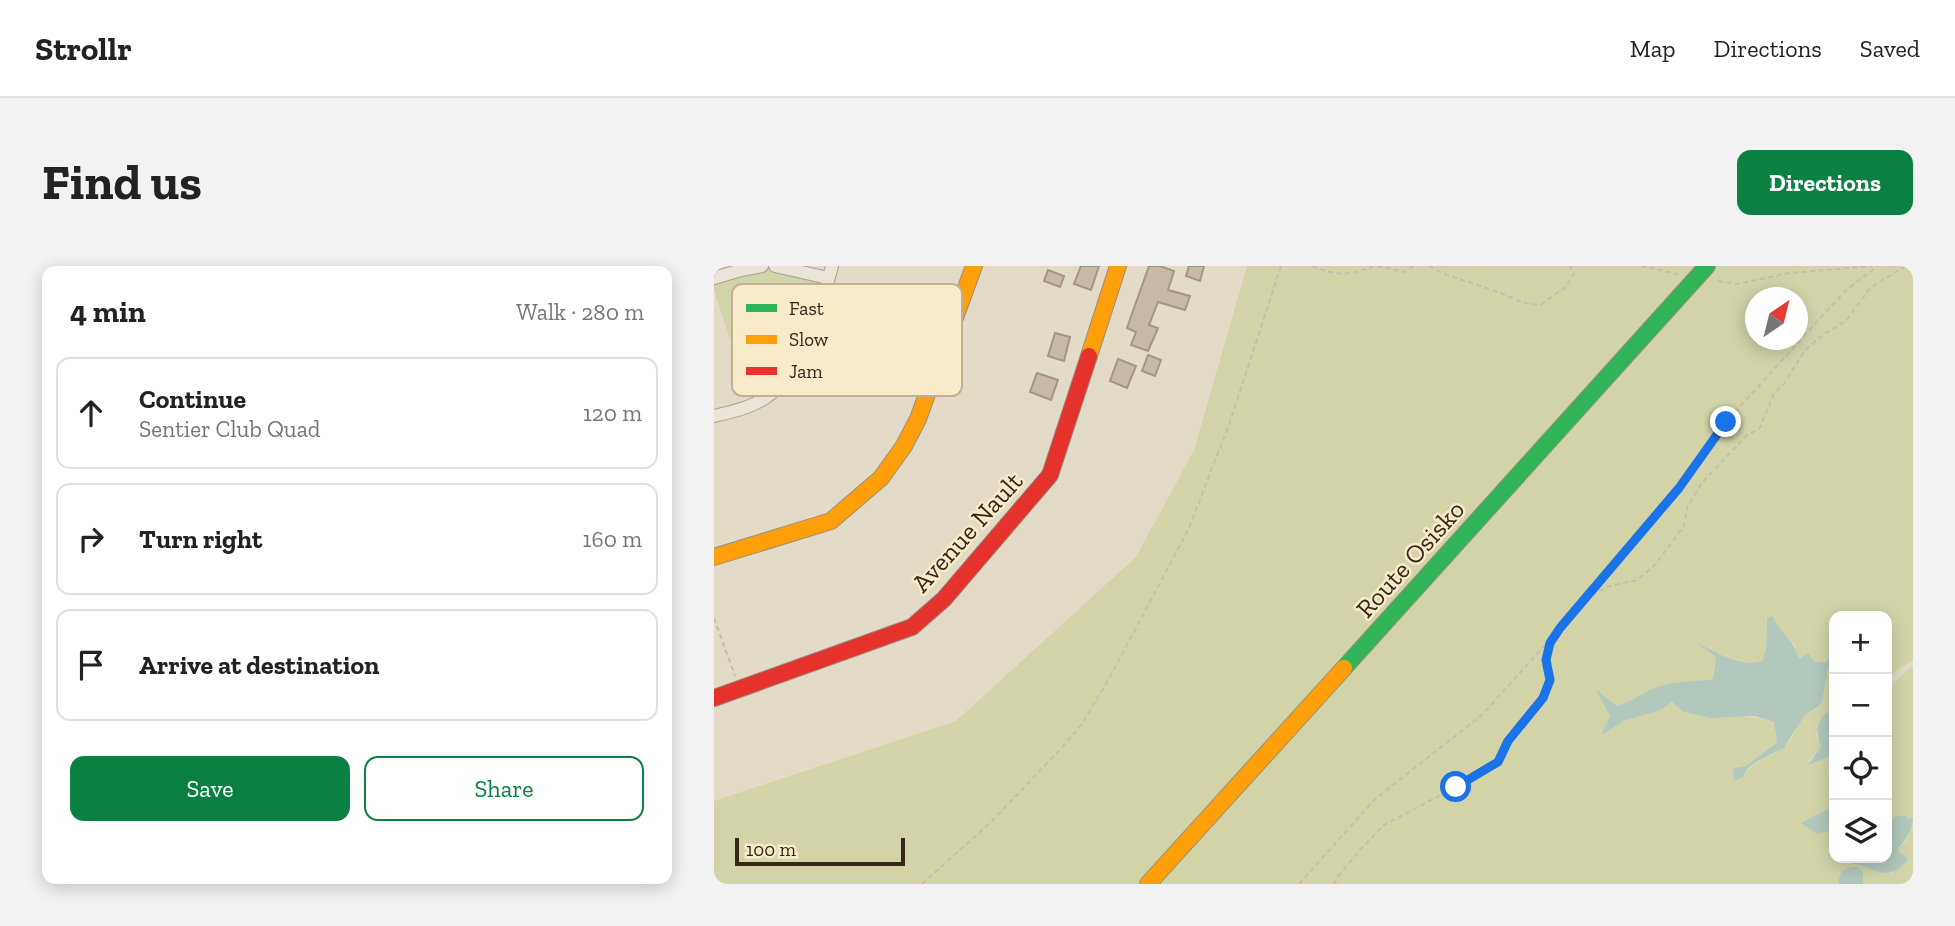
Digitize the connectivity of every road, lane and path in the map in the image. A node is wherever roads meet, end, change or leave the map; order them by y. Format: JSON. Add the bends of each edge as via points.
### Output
{"nodes":[{"id":1,"x":762,"y":266,"type":"edge"},
{"id":2,"x":775,"y":266,"type":"edge"},
{"id":3,"x":974,"y":266,"type":"edge"},
{"id":4,"x":1118,"y":266,"type":"edge"},
{"id":5,"x":1281,"y":266,"type":"edge"},
{"id":6,"x":1312,"y":266,"type":"edge"},
{"id":7,"x":1375,"y":266,"type":"edge"},
{"id":8,"x":1414,"y":266,"type":"edge"},
{"id":9,"x":1429,"y":266,"type":"edge"},
{"id":10,"x":1570,"y":266,"type":"edge"},
{"id":11,"x":1707,"y":266,"type":"edge"},
{"id":12,"x":1873,"y":266,"type":"edge"},
{"id":13,"x":1878,"y":266,"type":"edge"},
{"id":14,"x":1906,"y":266,"type":"edge"},
{"id":15,"x":830,"y":272,"type":"edge"},
{"id":16,"x":714,"y":278,"type":"edge"},
{"id":17,"x":1738,"y":284,"type":"dead end"},
{"id":18,"x":962,"y":299,"type":"edge"},
{"id":19,"x":767,"y":396,"type":"edge"},
{"id":20,"x":926,"y":396,"type":"edge"},
{"id":21,"x":714,"y":416,"type":"edge"},
{"id":22,"x":714,"y":557,"type":"edge"},
{"id":23,"x":1583,"y":601,"type":"junction"},
{"id":24,"x":714,"y":618,"type":"edge"},
{"id":25,"x":1560,"y":628,"type":"junction"},
{"id":26,"x":740,"y":689,"type":"junction"},
{"id":27,"x":714,"y":698,"type":"edge"},
{"id":28,"x":922,"y":884,"type":"edge"},
{"id":29,"x":1148,"y":884,"type":"edge"},
{"id":30,"x":1299,"y":884,"type":"edge"},
{"id":31,"x":1334,"y":884,"type":"edge"}],
"edges":[{"from":1,"to":16,"type":"street"},
{"from":2,"to":15,"type":"street"},
{"from":3,"to":18,"type":"main road"},
{"from":4,"to":26,"type":"main road","name":"Avenue Nault","via":[[1049,475],[944,599],[912,627]]},
{"from":5,"to":28,"type":"path","via":[[1230,422],[1189,528],[1111,675],[1082,724],[1059,751],[990,823]]},
{"from":6,"to":7,"type":"path","via":[[1349,275]]},
{"from":7,"to":8,"type":"path","via":[[1404,272]]},
{"from":9,"to":10,"type":"path","via":[[1512,300],[1540,305],[1566,287],[1574,274]]},
{"from":11,"to":29,"type":"main road","name":"Route Osisko"},
{"from":12,"to":17,"type":"path","via":[[1789,273]]},
{"from":13,"to":23,"type":"path","via":[[1845,291],[1735,412],[1679,488]]},
{"from":14,"to":23,"type":"path","via":[[1870,288],[1846,321],[1805,350],[1774,393],[1760,428],[1746,436],[1701,484],[1687,508],[1684,526],[1654,566],[1637,580],[1606,587]]},
{"from":19,"to":21,"type":"street"},
{"from":20,"to":22,"type":"main road","via":[[904,446],[881,478],[831,521]]},
{"from":23,"to":25,"type":"path"},
{"from":24,"to":26,"type":"path"},
{"from":25,"to":30,"type":"path","via":[[1482,715],[1375,799]]},
{"from":25,"to":31,"type":"path","via":[[1550,643],[1546,660],[1550,680],[1543,698],[1508,741],[1498,762],[1384,825]]},
{"from":26,"to":27,"type":"main road","name":"Avenue Nault"}]}
